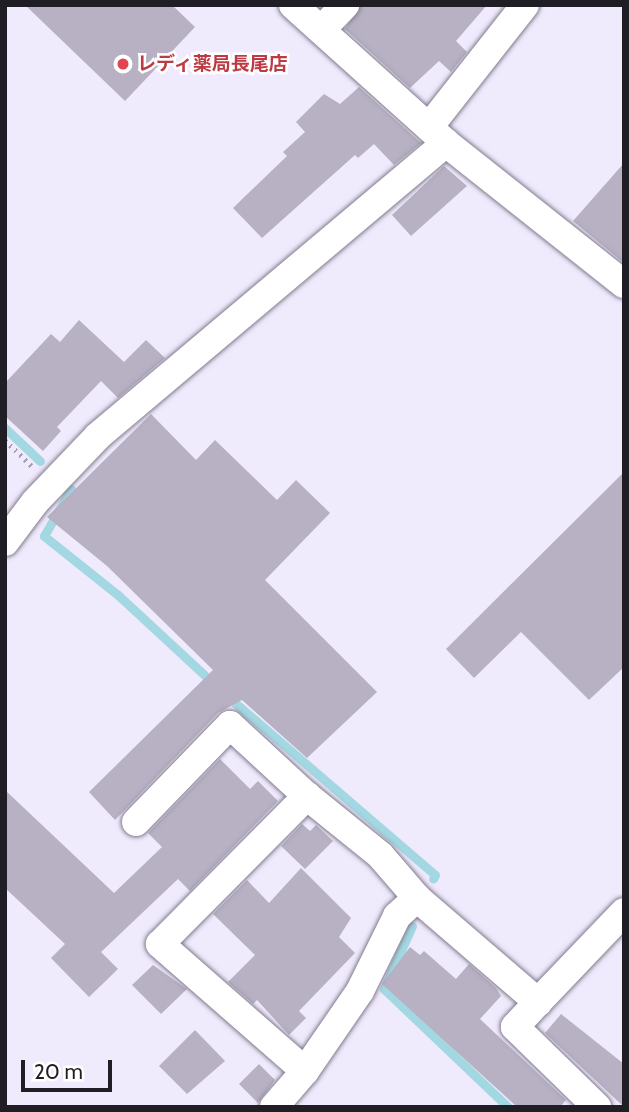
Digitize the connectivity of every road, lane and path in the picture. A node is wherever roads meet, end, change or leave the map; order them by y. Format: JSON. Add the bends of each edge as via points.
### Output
{"nodes":[{"id":1,"x":293,"y":5,"type":"edge"},
{"id":2,"x":345,"y":5,"type":"edge"},
{"id":3,"x":525,"y":5,"type":"edge"},
{"id":4,"x":321,"y":30,"type":"junction"},
{"id":5,"x":438,"y":135,"type":"junction"},
{"id":6,"x":624,"y":284,"type":"edge"},
{"id":7,"x":5,"y":440,"type":"edge"},
{"id":8,"x":52,"y":485,"type":"junction"},
{"id":9,"x":5,"y":542,"type":"edge"},
{"id":10,"x":307,"y":796,"type":"junction"},
{"id":11,"x":136,"y":822,"type":"dead end"},
{"id":12,"x":418,"y":898,"type":"junction"},
{"id":13,"x":624,"y":912,"type":"edge"},
{"id":14,"x":538,"y":1002,"type":"junction"},
{"id":15,"x":305,"y":1071,"type":"junction"},
{"id":16,"x":276,"y":1106,"type":"edge"},
{"id":17,"x":597,"y":1107,"type":"edge"}],
"edges":[{"from":1,"to":4,"type":"street"},
{"from":2,"to":4,"type":"street"},
{"from":3,"to":5,"type":"street"},
{"from":4,"to":5,"type":"street"},
{"from":5,"to":6,"type":"street"},
{"from":5,"to":8,"type":"street","via":[[98,436]]},
{"from":7,"to":8,"type":"path"},
{"from":8,"to":9,"type":"street"},
{"from":10,"to":11,"type":"street","via":[[230,725]]},
{"from":10,"to":12,"type":"street","via":[[380,855]]},
{"from":10,"to":15,"type":"street","via":[[160,944]]},
{"from":12,"to":14,"type":"street"},
{"from":12,"to":15,"type":"street","via":[[397,916],[360,991]]},
{"from":13,"to":14,"type":"street"},
{"from":14,"to":17,"type":"street","via":[[515,1027]]},
{"from":15,"to":16,"type":"street"}]}
